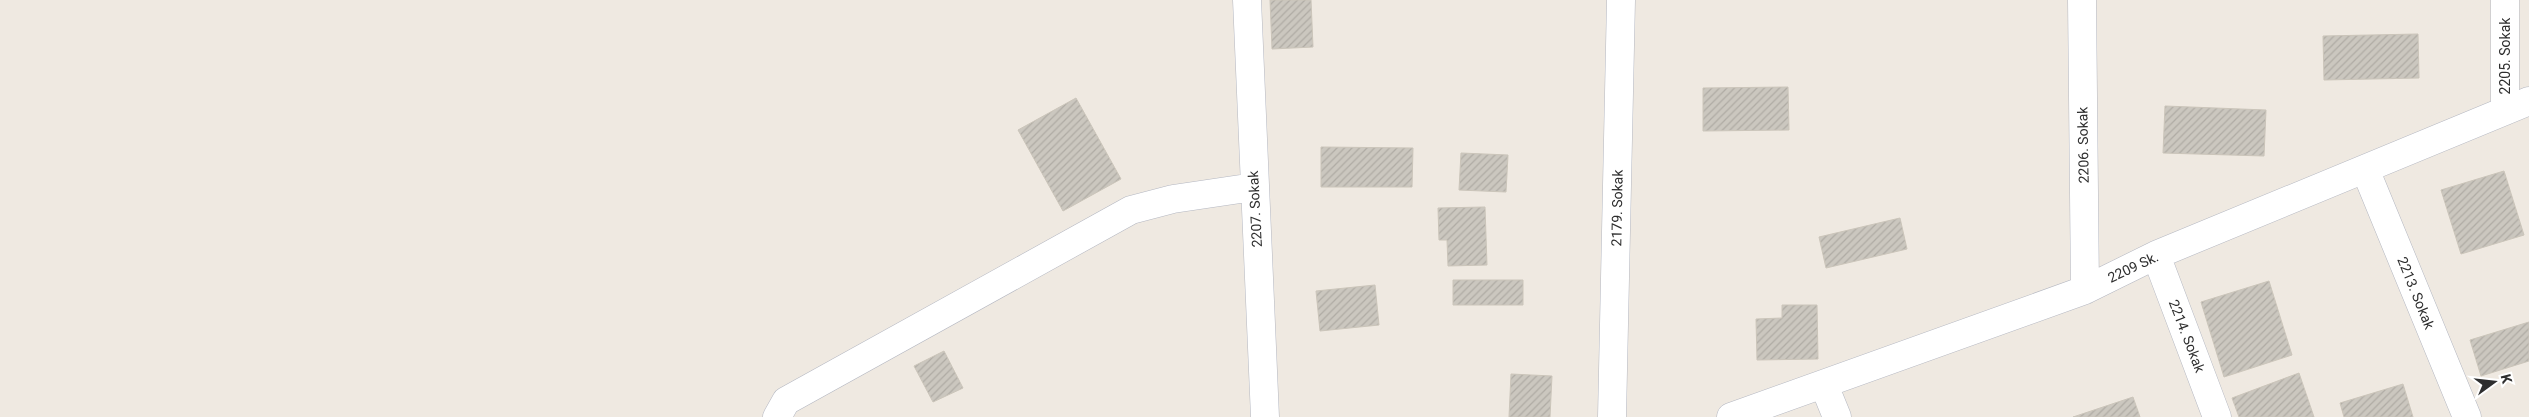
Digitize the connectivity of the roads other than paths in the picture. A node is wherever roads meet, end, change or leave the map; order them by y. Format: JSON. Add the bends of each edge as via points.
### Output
{"nodes":[{"id":1,"x":1247,"y":0,"type":"edge"},
{"id":2,"x":1621,"y":0,"type":"edge"},
{"id":3,"x":2082,"y":0,"type":"edge"},
{"id":4,"x":2504,"y":0,"type":"edge"},
{"id":5,"x":2517,"y":106,"type":"edge"},
{"id":6,"x":2365,"y":169,"type":"junction"},
{"id":7,"x":1254,"y":187,"type":"junction"},
{"id":8,"x":2156,"y":255,"type":"junction"},
{"id":9,"x":2085,"y":290,"type":"junction"},
{"id":10,"x":1824,"y":385,"type":"junction"},
{"id":11,"x":777,"y":417,"type":"edge"},
{"id":12,"x":1265,"y":417,"type":"edge"},
{"id":13,"x":1612,"y":417,"type":"edge"},
{"id":14,"x":1731,"y":417,"type":"edge"},
{"id":15,"x":1837,"y":417,"type":"edge"},
{"id":16,"x":2217,"y":417,"type":"edge"},
{"id":17,"x":2467,"y":417,"type":"edge"}],
"edges":[{"from":1,"to":7,"type":"street","name":"2207. Sokak"},
{"from":2,"to":13,"type":"street","name":"2179. Sokak"},
{"from":3,"to":9,"type":"street","name":"2206. Sokak"},
{"from":4,"to":5,"type":"street","name":"2205. Sokak"},
{"from":5,"to":6,"type":"street","name":"2209 Sk."},
{"from":6,"to":8,"type":"street","name":"2209 Sk."},
{"from":6,"to":17,"type":"street","name":"2213. Sokak"},
{"from":7,"to":11,"type":"street","via":[[1173,199],[1132,210],[786,400]]},
{"from":7,"to":12,"type":"street","name":"2207. Sokak"},
{"from":8,"to":9,"type":"street","name":"2209 Sk."},
{"from":8,"to":16,"type":"street","name":"2214. Sokak"},
{"from":9,"to":10,"type":"street","name":"2209 Sk."},
{"from":10,"to":14,"type":"street","name":"2209 Sk."},
{"from":10,"to":15,"type":"street"}]}
